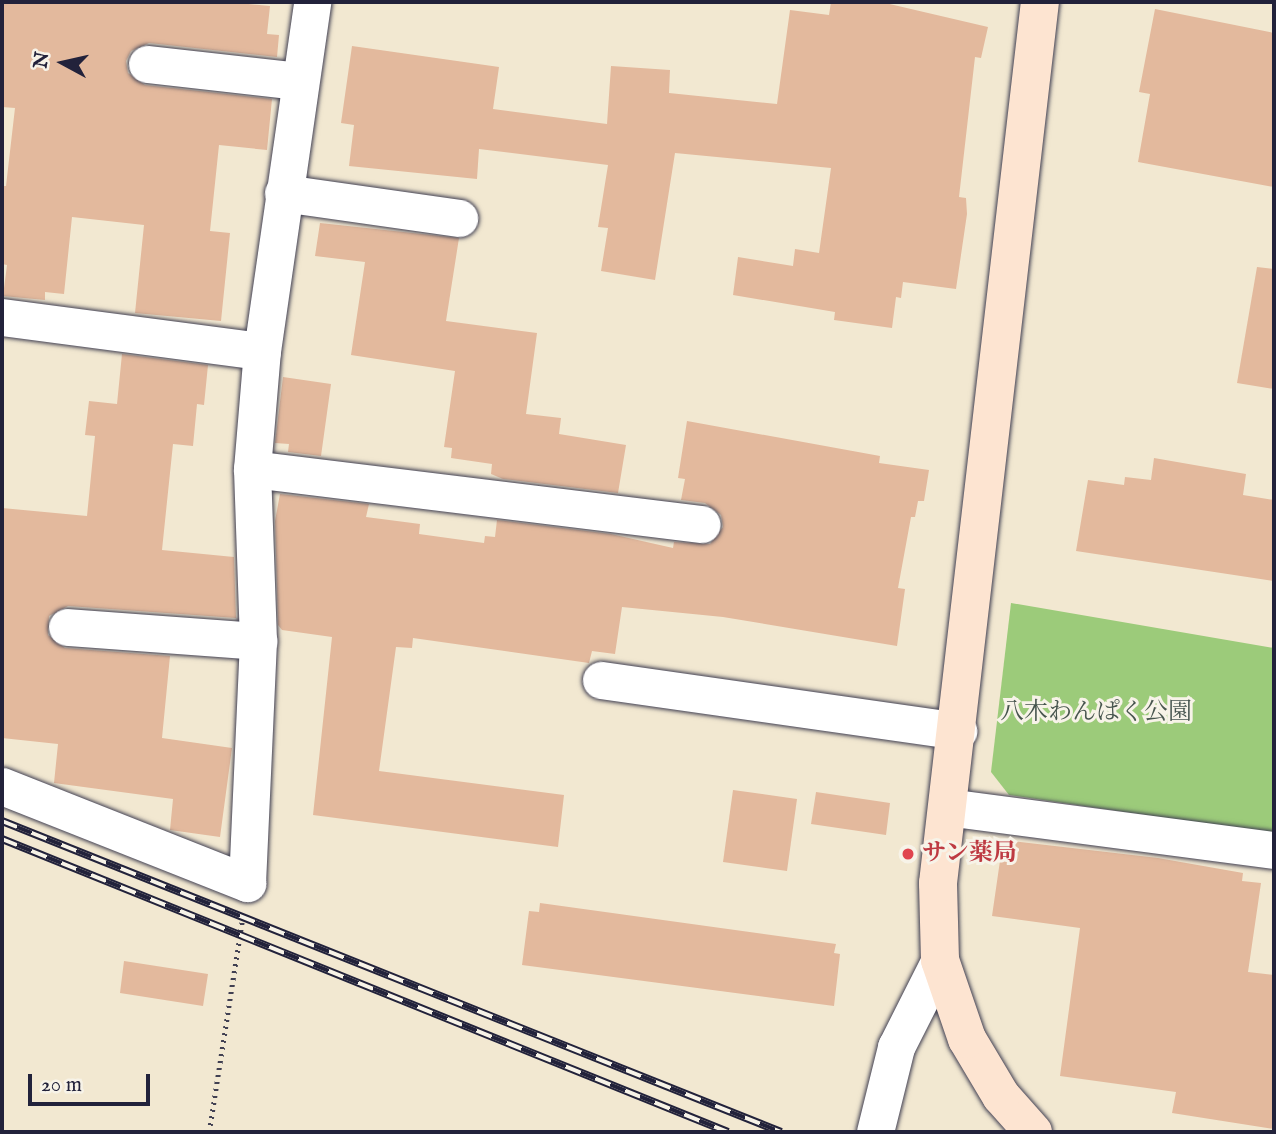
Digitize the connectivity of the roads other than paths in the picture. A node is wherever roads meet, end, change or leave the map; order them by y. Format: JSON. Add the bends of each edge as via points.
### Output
{"nodes":[{"id":1,"x":312,"y":2,"type":"edge"},
{"id":2,"x":1040,"y":2,"type":"edge"},
{"id":3,"x":146,"y":64,"type":"dead end"},
{"id":4,"x":298,"y":80,"type":"junction"},
{"id":5,"x":283,"y":193,"type":"junction"},
{"id":6,"x":459,"y":218,"type":"dead end"},
{"id":7,"x":2,"y":317,"type":"edge"},
{"id":8,"x":262,"y":351,"type":"junction"},
{"id":9,"x":252,"y":469,"type":"junction"},
{"id":10,"x":702,"y":524,"type":"dead end"},
{"id":11,"x":67,"y":627,"type":"dead end"},
{"id":12,"x":258,"y":641,"type":"junction"},
{"id":13,"x":601,"y":680,"type":"dead end"},
{"id":14,"x":958,"y":731,"type":"junction"},
{"id":15,"x":2,"y":786,"type":"edge"},
{"id":16,"x":947,"y":807,"type":"junction"},
{"id":17,"x":1274,"y":850,"type":"edge"},
{"id":18,"x":940,"y":960,"type":"junction"},
{"id":19,"x":875,"y":1132,"type":"edge"},
{"id":20,"x":1033,"y":1132,"type":"edge"}],
"edges":[{"from":1,"to":4,"type":"street"},
{"from":2,"to":14,"type":"street"},
{"from":3,"to":4,"type":"street"},
{"from":4,"to":5,"type":"street"},
{"from":5,"to":6,"type":"street"},
{"from":5,"to":8,"type":"street"},
{"from":7,"to":8,"type":"street"},
{"from":8,"to":9,"type":"street"},
{"from":9,"to":10,"type":"street"},
{"from":9,"to":12,"type":"street"},
{"from":11,"to":12,"type":"street"},
{"from":12,"to":15,"type":"street","via":[[247,883]]},
{"from":13,"to":14,"type":"street"},
{"from":14,"to":16,"type":"street"},
{"from":16,"to":17,"type":"street"},
{"from":16,"to":18,"type":"street","via":[[938,883]]},
{"from":18,"to":19,"type":"street","via":[[896,1047]]},
{"from":18,"to":20,"type":"street","via":[[967,1039],[1001,1096]]}]}
